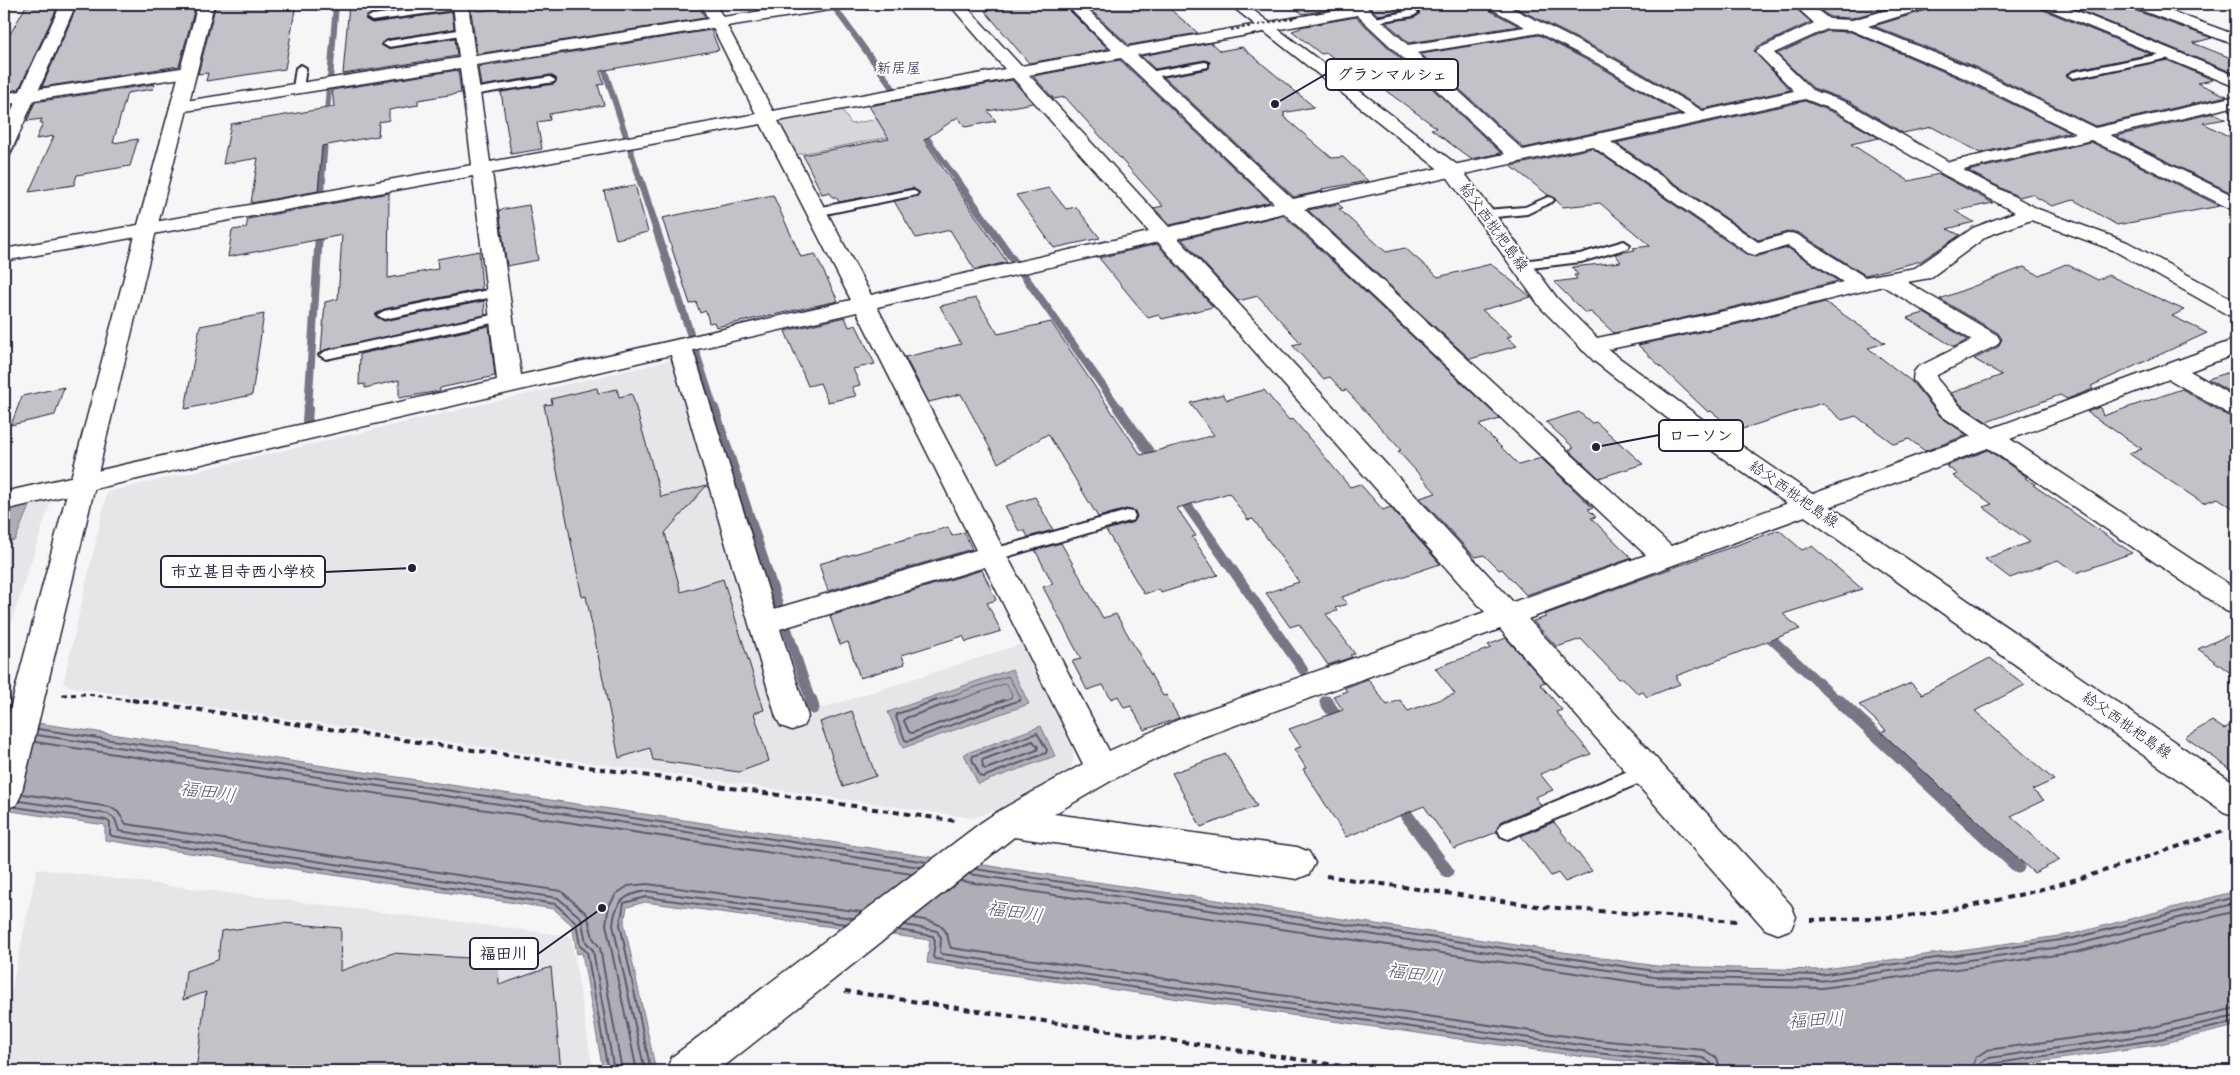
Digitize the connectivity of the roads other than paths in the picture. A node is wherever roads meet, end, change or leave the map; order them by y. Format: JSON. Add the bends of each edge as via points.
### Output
{"nodes":[{"id":1,"x":68,"y":4,"type":"edge"},
{"id":2,"x":206,"y":4,"type":"edge"},
{"id":3,"x":708,"y":4,"type":"edge"},
{"id":4,"x":836,"y":4,"type":"edge"},
{"id":5,"x":956,"y":4,"type":"edge"},
{"id":6,"x":1072,"y":4,"type":"edge"},
{"id":7,"x":1236,"y":4,"type":"edge"},
{"id":8,"x":1398,"y":4,"type":"edge"},
{"id":9,"x":1493,"y":4,"type":"edge"},
{"id":10,"x":1800,"y":4,"type":"edge"},
{"id":11,"x":1924,"y":4,"type":"edge"},
{"id":12,"x":2047,"y":4,"type":"edge"},
{"id":13,"x":2137,"y":4,"type":"edge"},
{"id":14,"x":460,"y":5,"type":"edge"},
{"id":15,"x":1362,"y":11,"type":"edge"},
{"id":16,"x":372,"y":18,"type":"dead end"},
{"id":17,"x":717,"y":22,"type":"junction"},
{"id":18,"x":1825,"y":24,"type":"junction"},
{"id":19,"x":1853,"y":25,"type":"junction"},
{"id":20,"x":1267,"y":27,"type":"junction"},
{"id":21,"x":1542,"y":28,"type":"junction"},
{"id":22,"x":464,"y":32,"type":"junction"},
{"id":23,"x":2236,"y":40,"type":"edge"},
{"id":24,"x":388,"y":44,"type":"dead end"},
{"id":25,"x":1404,"y":50,"type":"junction"},
{"id":26,"x":1124,"y":53,"type":"junction"},
{"id":27,"x":2171,"y":55,"type":"junction"},
{"id":28,"x":467,"y":61,"type":"junction"},
{"id":29,"x":1206,"y":65,"type":"dead end"},
{"id":30,"x":302,"y":68,"type":"dead end"},
{"id":31,"x":188,"y":72,"type":"junction"},
{"id":32,"x":1018,"y":72,"type":"junction"},
{"id":33,"x":2073,"y":74,"type":"dead end"},
{"id":34,"x":1149,"y":75,"type":"junction"},
{"id":35,"x":550,"y":80,"type":"dead end"},
{"id":36,"x":2236,"y":82,"type":"edge"},
{"id":37,"x":298,"y":88,"type":"junction"},
{"id":38,"x":472,"y":92,"type":"junction"},
{"id":39,"x":1806,"y":94,"type":"junction"},
{"id":40,"x":26,"y":96,"type":"junction"},
{"id":41,"x":4,"y":99,"type":"edge"},
{"id":42,"x":2236,"y":101,"type":"edge"},
{"id":43,"x":179,"y":107,"type":"junction"},
{"id":44,"x":767,"y":117,"type":"junction"},
{"id":45,"x":1701,"y":117,"type":"junction"},
{"id":46,"x":2096,"y":134,"type":"junction"},
{"id":47,"x":1596,"y":140,"type":"junction"},
{"id":48,"x":4,"y":147,"type":"edge"},
{"id":49,"x":1520,"y":157,"type":"junction"},
{"id":50,"x":481,"y":168,"type":"junction"},
{"id":51,"x":1946,"y":168,"type":"junction"},
{"id":52,"x":1453,"y":171,"type":"junction"},
{"id":53,"x":912,"y":193,"type":"dead end"},
{"id":54,"x":1548,"y":200,"type":"dead end"},
{"id":55,"x":2236,"y":204,"type":"edge"},
{"id":56,"x":1289,"y":206,"type":"junction"},
{"id":57,"x":816,"y":212,"type":"junction"},
{"id":58,"x":2031,"y":213,"type":"junction"},
{"id":59,"x":1485,"y":214,"type":"junction"},
{"id":60,"x":146,"y":229,"type":"junction"},
{"id":61,"x":1164,"y":235,"type":"junction"},
{"id":62,"x":1624,"y":245,"type":"dead end"},
{"id":63,"x":4,"y":255,"type":"edge"},
{"id":64,"x":1522,"y":265,"type":"junction"},
{"id":65,"x":1886,"y":279,"type":"junction"},
{"id":66,"x":1861,"y":284,"type":"junction"},
{"id":67,"x":498,"y":292,"type":"junction"},
{"id":68,"x":864,"y":303,"type":"junction"},
{"id":69,"x":2236,"y":310,"type":"edge"},
{"id":70,"x":384,"y":315,"type":"dead end"},
{"id":71,"x":501,"y":317,"type":"junction"},
{"id":72,"x":680,"y":346,"type":"junction"},
{"id":73,"x":1591,"y":346,"type":"junction"},
{"id":74,"x":2236,"y":346,"type":"edge"},
{"id":75,"x":326,"y":355,"type":"dead end"},
{"id":76,"x":2170,"y":370,"type":"junction"},
{"id":77,"x":510,"y":385,"type":"junction"},
{"id":78,"x":2236,"y":408,"type":"edge"},
{"id":79,"x":1990,"y":438,"type":"junction"},
{"id":80,"x":82,"y":483,"type":"junction"},
{"id":81,"x":4,"y":501,"type":"edge"},
{"id":82,"x":1811,"y":505,"type":"junction"},
{"id":83,"x":1126,"y":516,"type":"dead end"},
{"id":84,"x":992,"y":555,"type":"junction"},
{"id":85,"x":1666,"y":558,"type":"junction"},
{"id":86,"x":2236,"y":603,"type":"edge"},
{"id":87,"x":1506,"y":615,"type":"junction"},
{"id":88,"x":764,"y":623,"type":"junction"},
{"id":89,"x":792,"y":717,"type":"dead end"},
{"id":90,"x":1102,"y":769,"type":"junction"},
{"id":91,"x":1647,"y":771,"type":"junction"},
{"id":92,"x":4,"y":795,"type":"edge"},
{"id":93,"x":2236,"y":802,"type":"edge"},
{"id":94,"x":1002,"y":828,"type":"junction"},
{"id":95,"x":1508,"y":830,"type":"dead end"},
{"id":96,"x":1296,"y":862,"type":"dead end"},
{"id":97,"x":1778,"y":917,"type":"dead end"},
{"id":98,"x":686,"y":1071,"type":"edge"}],
"edges":[{"from":1,"to":40,"type":"street"},
{"from":2,"to":31,"type":"street"},
{"from":3,"to":17,"type":"street"},
{"from":4,"to":17,"type":"street"},
{"from":5,"to":32,"type":"street"},
{"from":6,"to":26,"type":"street"},
{"from":7,"to":20,"type":"street","name":"給父西枇杷島線"},
{"from":8,"to":15,"type":"lane","via":[[1413,13]]},
{"from":9,"to":21,"type":"street"},
{"from":10,"to":18,"type":"street"},
{"from":11,"to":19,"type":"street"},
{"from":12,"to":27,"type":"street"},
{"from":13,"to":23,"type":"street"},
{"from":14,"to":16,"type":"lane"},
{"from":14,"to":22,"type":"street"},
{"from":15,"to":20,"type":"street"},
{"from":15,"to":25,"type":"street"},
{"from":17,"to":28,"type":"street"},
{"from":17,"to":44,"type":"street"},
{"from":18,"to":19,"type":"street"},
{"from":18,"to":39,"type":"street","via":[[1764,52]]},
{"from":19,"to":46,"type":"street","via":[[1968,73]]},
{"from":20,"to":26,"type":"street"},
{"from":20,"to":52,"type":"street","name":"給父西枇杷島線"},
{"from":21,"to":25,"type":"street"},
{"from":21,"to":45,"type":"street"},
{"from":22,"to":24,"type":"lane"},
{"from":22,"to":28,"type":"street"},
{"from":23,"to":27,"type":"street"},
{"from":25,"to":49,"type":"street"},
{"from":26,"to":32,"type":"street"},
{"from":26,"to":34,"type":"street"},
{"from":27,"to":33,"type":"lane"},
{"from":27,"to":36,"type":"street"},
{"from":28,"to":37,"type":"street"},
{"from":28,"to":38,"type":"street"},
{"from":29,"to":34,"type":"lane"},
{"from":30,"to":37,"type":"lane"},
{"from":31,"to":40,"type":"street"},
{"from":31,"to":43,"type":"street"},
{"from":32,"to":44,"type":"street"},
{"from":32,"to":61,"type":"street"},
{"from":34,"to":56,"type":"street"},
{"from":35,"to":38,"type":"lane"},
{"from":37,"to":43,"type":"street"},
{"from":38,"to":50,"type":"street"},
{"from":39,"to":45,"type":"street"},
{"from":39,"to":51,"type":"street","via":[[1842,107]]},
{"from":40,"to":41,"type":"street"},
{"from":40,"to":48,"type":"street"},
{"from":42,"to":46,"type":"street"},
{"from":43,"to":60,"type":"street"},
{"from":44,"to":50,"type":"street"},
{"from":44,"to":57,"type":"street"},
{"from":45,"to":47,"type":"street"},
{"from":46,"to":51,"type":"street"},
{"from":46,"to":55,"type":"street"},
{"from":47,"to":49,"type":"street"},
{"from":47,"to":66,"type":"street","via":[[1755,248],[1791,239]]},
{"from":49,"to":52,"type":"street"},
{"from":50,"to":60,"type":"street"},
{"from":50,"to":67,"type":"street"},
{"from":51,"to":58,"type":"street"},
{"from":52,"to":56,"type":"street"},
{"from":52,"to":59,"type":"street","name":"給父西枇杷島線"},
{"from":53,"to":57,"type":"lane"},
{"from":54,"to":59,"type":"lane","via":[[1527,210]]},
{"from":56,"to":61,"type":"street"},
{"from":56,"to":85,"type":"street"},
{"from":57,"to":68,"type":"street"},
{"from":58,"to":65,"type":"street","via":[[1980,232],[1922,273]]},
{"from":58,"to":69,"type":"street","via":[[2120,246]]},
{"from":59,"to":64,"type":"street","name":"給父西枇杷島線"},
{"from":60,"to":63,"type":"street"},
{"from":60,"to":80,"type":"street"},
{"from":61,"to":68,"type":"street"},
{"from":61,"to":87,"type":"street"},
{"from":62,"to":64,"type":"lane","via":[[1581,258]]},
{"from":64,"to":73,"type":"street","name":"給父西枇杷島線","via":[[1549,303]]},
{"from":65,"to":66,"type":"street"},
{"from":65,"to":79,"type":"street","via":[[1990,340],[1926,372],[1925,380],[1951,411]]},
{"from":66,"to":73,"type":"street","via":[[1734,316]]},
{"from":67,"to":70,"type":"lane"},
{"from":67,"to":71,"type":"street"},
{"from":68,"to":72,"type":"street"},
{"from":68,"to":84,"type":"street"},
{"from":71,"to":75,"type":"lane"},
{"from":71,"to":77,"type":"street"},
{"from":72,"to":77,"type":"street"},
{"from":72,"to":88,"type":"street"},
{"from":73,"to":82,"type":"street","name":"給父西枇杷島線","via":[[1656,398]]},
{"from":74,"to":76,"type":"street"},
{"from":76,"to":78,"type":"street"},
{"from":76,"to":79,"type":"street"},
{"from":77,"to":80,"type":"street"},
{"from":79,"to":82,"type":"street"},
{"from":79,"to":86,"type":"street"},
{"from":80,"to":81,"type":"street"},
{"from":80,"to":92,"type":"street"},
{"from":82,"to":85,"type":"street"},
{"from":82,"to":93,"type":"street","name":"給父西枇杷島線"},
{"from":83,"to":84,"type":"lane"},
{"from":84,"to":88,"type":"street"},
{"from":84,"to":90,"type":"street"},
{"from":85,"to":87,"type":"street"},
{"from":87,"to":90,"type":"street","via":[[1189,729]]},
{"from":87,"to":91,"type":"street"},
{"from":88,"to":89,"type":"street"},
{"from":90,"to":94,"type":"street"},
{"from":91,"to":95,"type":"lane"},
{"from":91,"to":97,"type":"street"},
{"from":94,"to":96,"type":"street"},
{"from":94,"to":98,"type":"street"}]}
